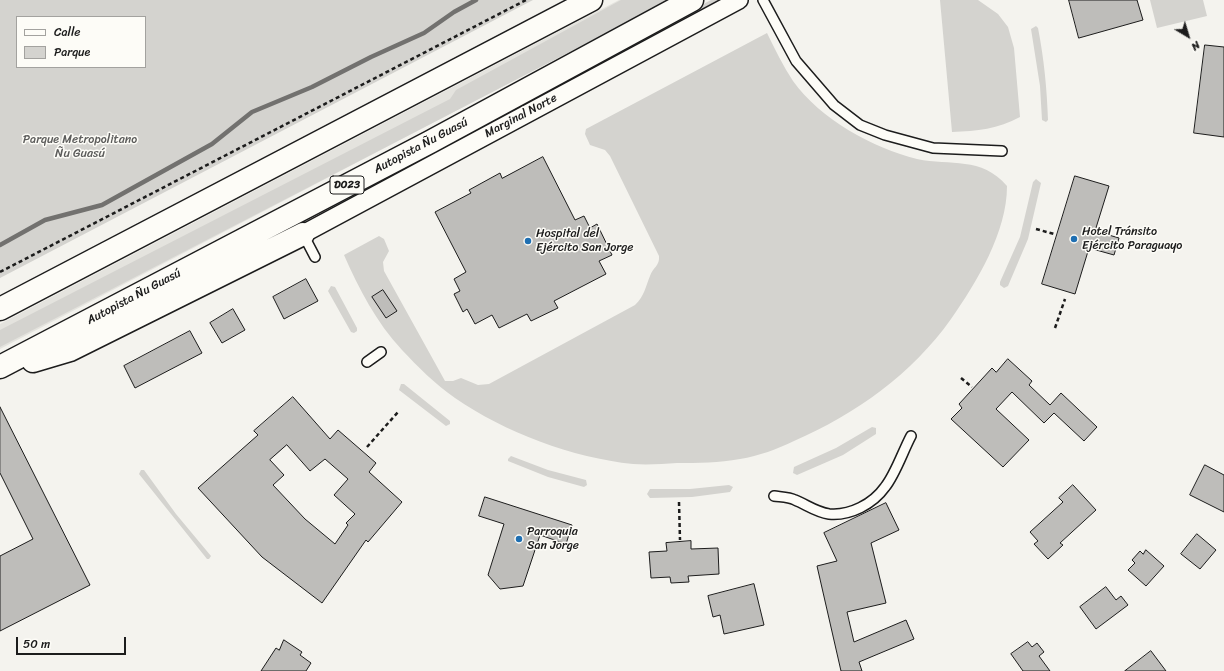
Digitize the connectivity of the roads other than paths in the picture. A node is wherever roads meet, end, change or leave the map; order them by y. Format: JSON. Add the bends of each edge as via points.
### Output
{"nodes":[{"id":1,"x":591,"y":0,"type":"edge"},
{"id":2,"x":692,"y":0,"type":"edge"},
{"id":3,"x":739,"y":0,"type":"edge"},
{"id":4,"x":763,"y":0,"type":"edge"},
{"id":5,"x":1002,"y":151,"type":"dead end"},
{"id":6,"x":303,"y":234,"type":"junction"},
{"id":7,"x":315,"y":257,"type":"dead end"},
{"id":8,"x":0,"y":308,"type":"edge"},
{"id":9,"x":381,"y":352,"type":"dead end"},
{"id":10,"x":367,"y":362,"type":"dead end"},
{"id":11,"x":0,"y":367,"type":"edge"},
{"id":12,"x":0,"y":372,"type":"edge"},
{"id":13,"x":911,"y":436,"type":"dead end"},
{"id":14,"x":774,"y":496,"type":"dead end"}],
"edges":[{"from":1,"to":8,"type":"highway"},
{"from":2,"to":11,"type":"highway","name":"Autopista Ñu Guasú","number":"D023","via":[[437,138]]},
{"from":3,"to":6,"type":"street","name":"Marginal Norte"},
{"from":4,"to":5,"type":"lane","via":[[796,61],[834,104],[860,125],[885,135],[933,148]]},
{"from":6,"to":7,"type":"lane"},
{"from":6,"to":12,"type":"highway","via":[[70,350]]},
{"from":9,"to":10,"type":"lane"},
{"from":13,"to":14,"type":"lane","via":[[886,486],[869,503],[856,509],[846,513],[829,514],[813,510],[794,500]]}]}
